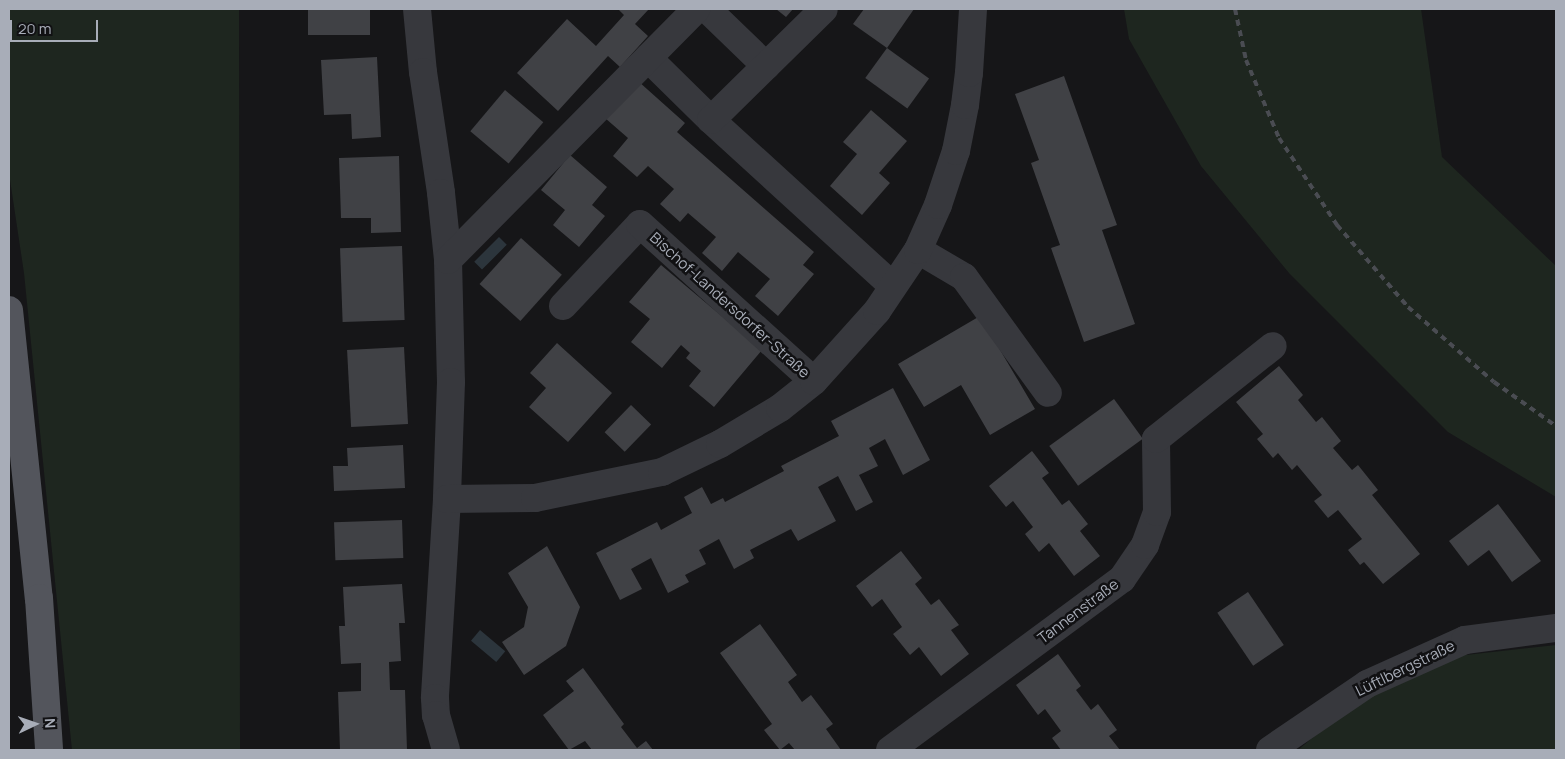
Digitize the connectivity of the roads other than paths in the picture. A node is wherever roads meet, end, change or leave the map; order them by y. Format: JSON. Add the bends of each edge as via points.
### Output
{"nodes":[{"id":1,"x":417,"y":9,"type":"edge"},
{"id":2,"x":696,"y":9,"type":"edge"},
{"id":3,"x":707,"y":9,"type":"edge"},
{"id":4,"x":824,"y":9,"type":"edge"},
{"id":5,"x":973,"y":9,"type":"edge"},
{"id":6,"x":648,"y":58,"type":"junction"},
{"id":7,"x":766,"y":66,"type":"junction"},
{"id":8,"x":711,"y":120,"type":"junction"},
{"id":9,"x":918,"y":250,"type":"junction"},
{"id":10,"x":448,"y":260,"type":"junction"},
{"id":11,"x":893,"y":286,"type":"junction"},
{"id":12,"x":563,"y":306,"type":"dead end"},
{"id":13,"x":9,"y":310,"type":"edge"},
{"id":14,"x":1273,"y":346,"type":"dead end"},
{"id":15,"x":814,"y":381,"type":"junction"},
{"id":16,"x":1048,"y":393,"type":"dead end"},
{"id":17,"x":447,"y":499,"type":"junction"},
{"id":18,"x":1556,"y":628,"type":"edge"},
{"id":19,"x":49,"y":750,"type":"edge"},
{"id":20,"x":446,"y":750,"type":"edge"},
{"id":21,"x":890,"y":750,"type":"edge"},
{"id":22,"x":1270,"y":750,"type":"edge"}],
"edges":[{"from":1,"to":10,"type":"street"},
{"from":2,"to":6,"type":"street"},
{"from":3,"to":7,"type":"street"},
{"from":4,"to":7,"type":"street"},
{"from":5,"to":9,"type":"street","name":"Bischof-Landersdorfer-Straße","via":[[969,73],[956,151],[938,205]]},
{"from":6,"to":8,"type":"street"},
{"from":6,"to":10,"type":"street"},
{"from":7,"to":8,"type":"street"},
{"from":8,"to":11,"type":"street"},
{"from":9,"to":11,"type":"street","name":"Bischof-Landersdorfer-Straße"},
{"from":9,"to":16,"type":"street","via":[[964,278]]},
{"from":10,"to":17,"type":"street","via":[[451,382]]},
{"from":11,"to":15,"type":"street","name":"Bischof-Landersdorfer-Straße","via":[[876,311]]},
{"from":12,"to":15,"type":"street","name":"Bischof-Landersdorfer-Straße","via":[[640,224]]},
{"from":13,"to":19,"type":"main road","via":[[38,588]]},
{"from":14,"to":21,"type":"street","name":"Tannenstraße","via":[[1156,439],[1157,512],[1145,545],[1122,579]]},
{"from":15,"to":17,"type":"street","name":"Bischof-Landersdorfer-Straße","via":[[780,408],[720,444],[662,472],[535,498]]},
{"from":17,"to":20,"type":"street","via":[[435,698],[436,716]]},
{"from":18,"to":22,"type":"street","name":"Lüftlbergstraße","via":[[1465,640],[1367,684]]}]}
